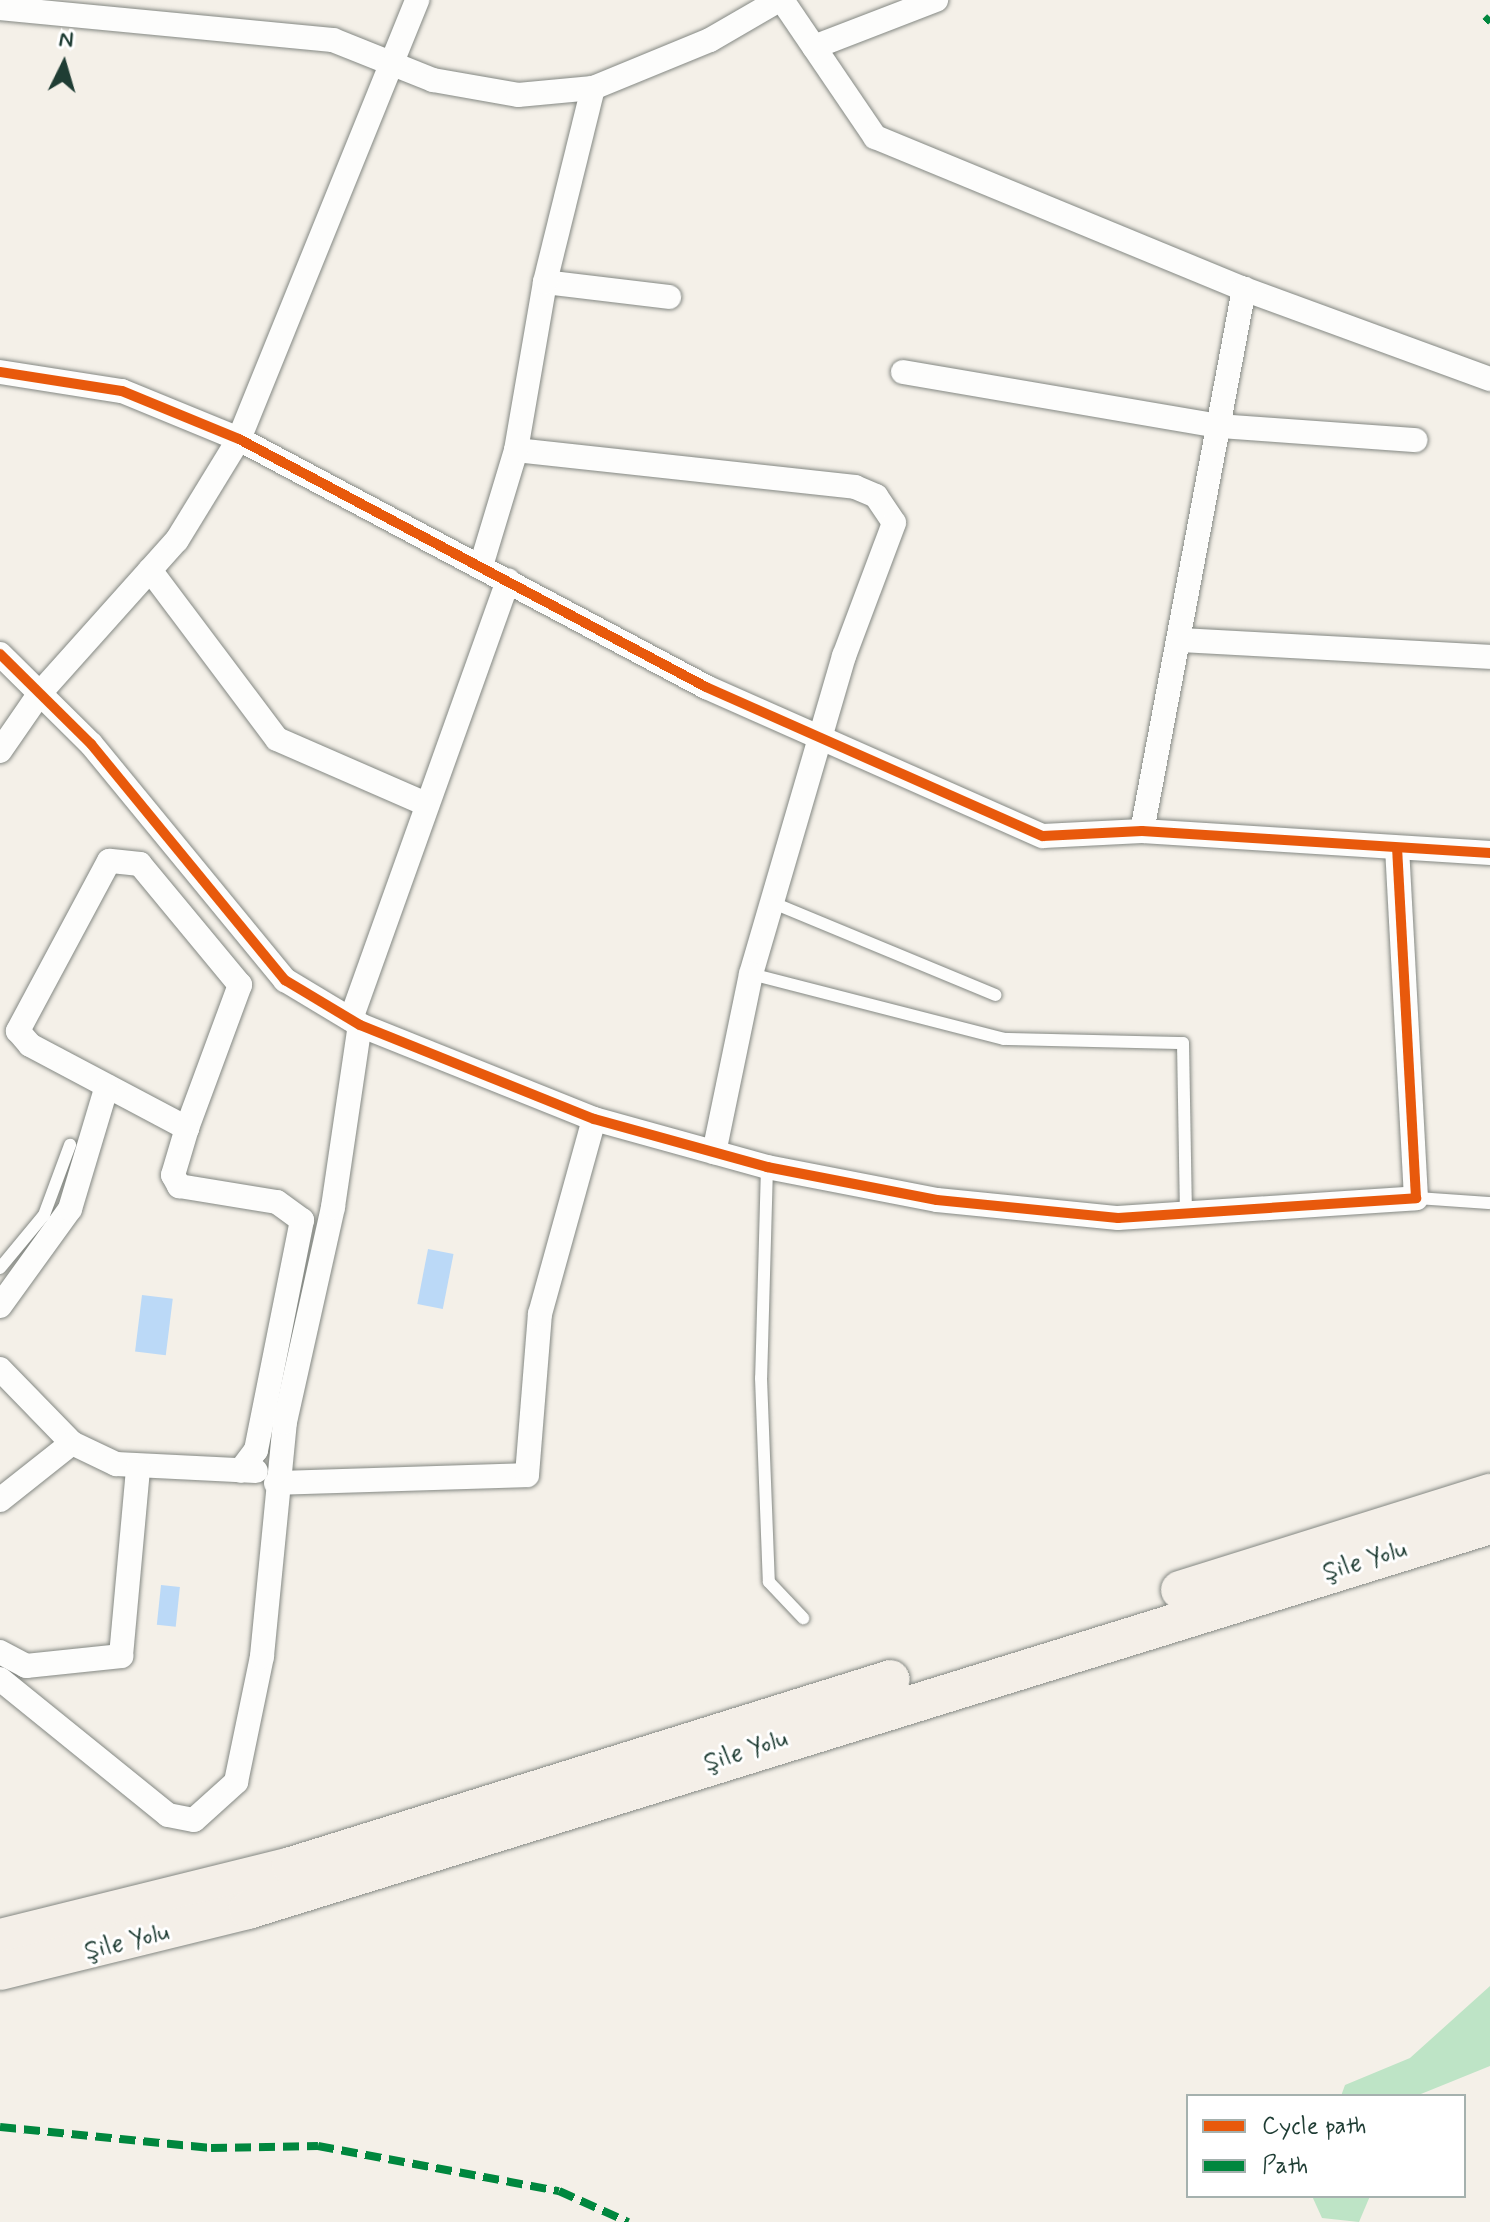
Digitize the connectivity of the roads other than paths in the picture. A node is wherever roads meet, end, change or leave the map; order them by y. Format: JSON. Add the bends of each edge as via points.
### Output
{"nodes":[{"id":1,"x":417,"y":0,"type":"edge"},
{"id":2,"x":781,"y":0,"type":"edge"},
{"id":3,"x":936,"y":0,"type":"edge"},
{"id":4,"x":0,"y":8,"type":"edge"},
{"id":5,"x":124,"y":9,"type":"edge"},
{"id":6,"x":188,"y":12,"type":"edge"},
{"id":7,"x":814,"y":47,"type":"junction"},
{"id":8,"x":395,"y":64,"type":"junction"},
{"id":9,"x":593,"y":88,"type":"junction"},
{"id":10,"x":545,"y":282,"type":"junction"},
{"id":11,"x":1244,"y":289,"type":"junction"},
{"id":12,"x":669,"y":297,"type":"dead end"},
{"id":13,"x":0,"y":372,"type":"edge"},
{"id":14,"x":903,"y":372,"type":"dead end"},
{"id":15,"x":1490,"y":379,"type":"edge"},
{"id":16,"x":1219,"y":426,"type":"junction"},
{"id":17,"x":239,"y":439,"type":"junction"},
{"id":18,"x":1416,"y":440,"type":"dead end"},
{"id":19,"x":516,"y":450,"type":"junction"},
{"id":20,"x":481,"y":566,"type":"junction"},
{"id":21,"x":150,"y":570,"type":"junction"},
{"id":22,"x":508,"y":580,"type":"junction"},
{"id":23,"x":1179,"y":640,"type":"junction"},
{"id":24,"x":0,"y":654,"type":"edge"},
{"id":25,"x":1490,"y":657,"type":"edge"},
{"id":26,"x":40,"y":693,"type":"junction"},
{"id":27,"x":820,"y":737,"type":"junction"},
{"id":28,"x":0,"y":751,"type":"edge"},
{"id":29,"x":426,"y":804,"type":"junction"},
{"id":30,"x":1142,"y":831,"type":"junction"},
{"id":31,"x":1397,"y":850,"type":"junction"},
{"id":32,"x":1490,"y":853,"type":"edge"},
{"id":33,"x":771,"y":902,"type":"junction"},
{"id":34,"x":751,"y":974,"type":"junction"},
{"id":35,"x":996,"y":995,"type":"dead end"},
{"id":36,"x":355,"y":1022,"type":"junction"},
{"id":37,"x":107,"y":1086,"type":"junction"},
{"id":38,"x":594,"y":1119,"type":"junction"},
{"id":39,"x":187,"y":1128,"type":"junction"},
{"id":40,"x":70,"y":1145,"type":"dead end"},
{"id":41,"x":714,"y":1152,"type":"junction"},
{"id":42,"x":767,"y":1167,"type":"junction"},
{"id":43,"x":1416,"y":1198,"type":"junction"},
{"id":44,"x":1490,"y":1203,"type":"edge"},
{"id":45,"x":1186,"y":1216,"type":"junction"},
{"id":46,"x":0,"y":1268,"type":"edge"},
{"id":47,"x":0,"y":1306,"type":"edge"},
{"id":48,"x":0,"y":1369,"type":"edge"},
{"id":49,"x":72,"y":1443,"type":"junction"},
{"id":50,"x":138,"y":1468,"type":"junction"},
{"id":51,"x":240,"y":1471,"type":"junction"},
{"id":52,"x":277,"y":1477,"type":"junction"},
{"id":53,"x":1490,"y":1493,"type":"edge"},
{"id":54,"x":0,"y":1500,"type":"edge"},
{"id":55,"x":1490,"y":1525,"type":"edge"},
{"id":56,"x":803,"y":1618,"type":"dead end"},
{"id":57,"x":0,"y":1652,"type":"edge"},
{"id":58,"x":0,"y":1679,"type":"edge"},
{"id":59,"x":0,"y":1938,"type":"edge"},
{"id":60,"x":0,"y":1971,"type":"edge"}],
"edges":[{"from":1,"to":8,"type":"street"},
{"from":2,"to":7,"type":"street"},
{"from":2,"to":9,"type":"street","via":[[710,40]]},
{"from":3,"to":7,"type":"street"},
{"from":4,"to":5,"type":"street"},
{"from":5,"to":6,"type":"street"},
{"from":6,"to":8,"type":"street","via":[[333,40]]},
{"from":7,"to":11,"type":"street","via":[[875,137]]},
{"from":8,"to":9,"type":"street","via":[[433,80],[518,95]]},
{"from":8,"to":17,"type":"street"},
{"from":9,"to":10,"type":"street"},
{"from":10,"to":12,"type":"street"},
{"from":10,"to":19,"type":"street"},
{"from":11,"to":15,"type":"street"},
{"from":11,"to":16,"type":"street"},
{"from":13,"to":17,"type":"street","via":[[122,391]]},
{"from":14,"to":16,"type":"street"},
{"from":16,"to":18,"type":"street"},
{"from":16,"to":23,"type":"street"},
{"from":17,"to":20,"type":"street"},
{"from":17,"to":21,"type":"street","via":[[177,540]]},
{"from":19,"to":20,"type":"street"},
{"from":19,"to":27,"type":"street","via":[[855,487],[876,496],[890,513],[893,534]]},
{"from":20,"to":22,"type":"street"},
{"from":21,"to":26,"type":"street"},
{"from":21,"to":29,"type":"street","via":[[277,739]]},
{"from":22,"to":27,"type":"street","via":[[706,687]]},
{"from":22,"to":29,"type":"street"},
{"from":23,"to":25,"type":"street"},
{"from":23,"to":30,"type":"street"},
{"from":24,"to":26,"type":"street"},
{"from":26,"to":28,"type":"street"},
{"from":26,"to":36,"type":"street","via":[[285,980]]},
{"from":27,"to":30,"type":"street","via":[[1043,836]]},
{"from":27,"to":33,"type":"street"},
{"from":29,"to":36,"type":"street"},
{"from":30,"to":31,"type":"street"},
{"from":31,"to":32,"type":"street"},
{"from":31,"to":43,"type":"street"},
{"from":33,"to":34,"type":"street"},
{"from":33,"to":35,"type":"lane"},
{"from":34,"to":41,"type":"street"},
{"from":34,"to":45,"type":"lane","via":[[1004,1039],[1183,1043]]},
{"from":36,"to":38,"type":"street"},
{"from":36,"to":52,"type":"street","via":[[333,1207]]},
{"from":37,"to":39,"type":"street"},
{"from":37,"to":39,"type":"street","via":[[18,1031],[109,861],[127,857],[159,883],[240,985]]},
{"from":37,"to":47,"type":"street","via":[[70,1209]]},
{"from":38,"to":41,"type":"street"},
{"from":38,"to":52,"type":"street","via":[[540,1314],[527,1475]]},
{"from":39,"to":51,"type":"street","via":[[173,1175],[179,1186],[277,1202],[302,1220],[256,1450]]},
{"from":40,"to":46,"type":"lane","via":[[44,1215]]},
{"from":41,"to":42,"type":"street"},
{"from":42,"to":45,"type":"street","via":[[937,1200],[1118,1218]]},
{"from":42,"to":56,"type":"lane","via":[[761,1378],[769,1582]]},
{"from":43,"to":44,"type":"lane"},
{"from":43,"to":45,"type":"street"},
{"from":48,"to":49,"type":"street"},
{"from":49,"to":50,"type":"street"},
{"from":49,"to":54,"type":"street"},
{"from":50,"to":51,"type":"street"},
{"from":50,"to":57,"type":"street","via":[[121,1656],[26,1666]]},
{"from":51,"to":52,"type":"street"},
{"from":52,"to":58,"type":"street","via":[[262,1656],[236,1782],[218,1805],[194,1820],[168,1815]]},
{"from":53,"to":59,"type":"highway","name":"Şile Yolu","via":[[291,1866]]},
{"from":55,"to":60,"type":"highway","name":"Şile Yolu","via":[[248,1910]]}]}
